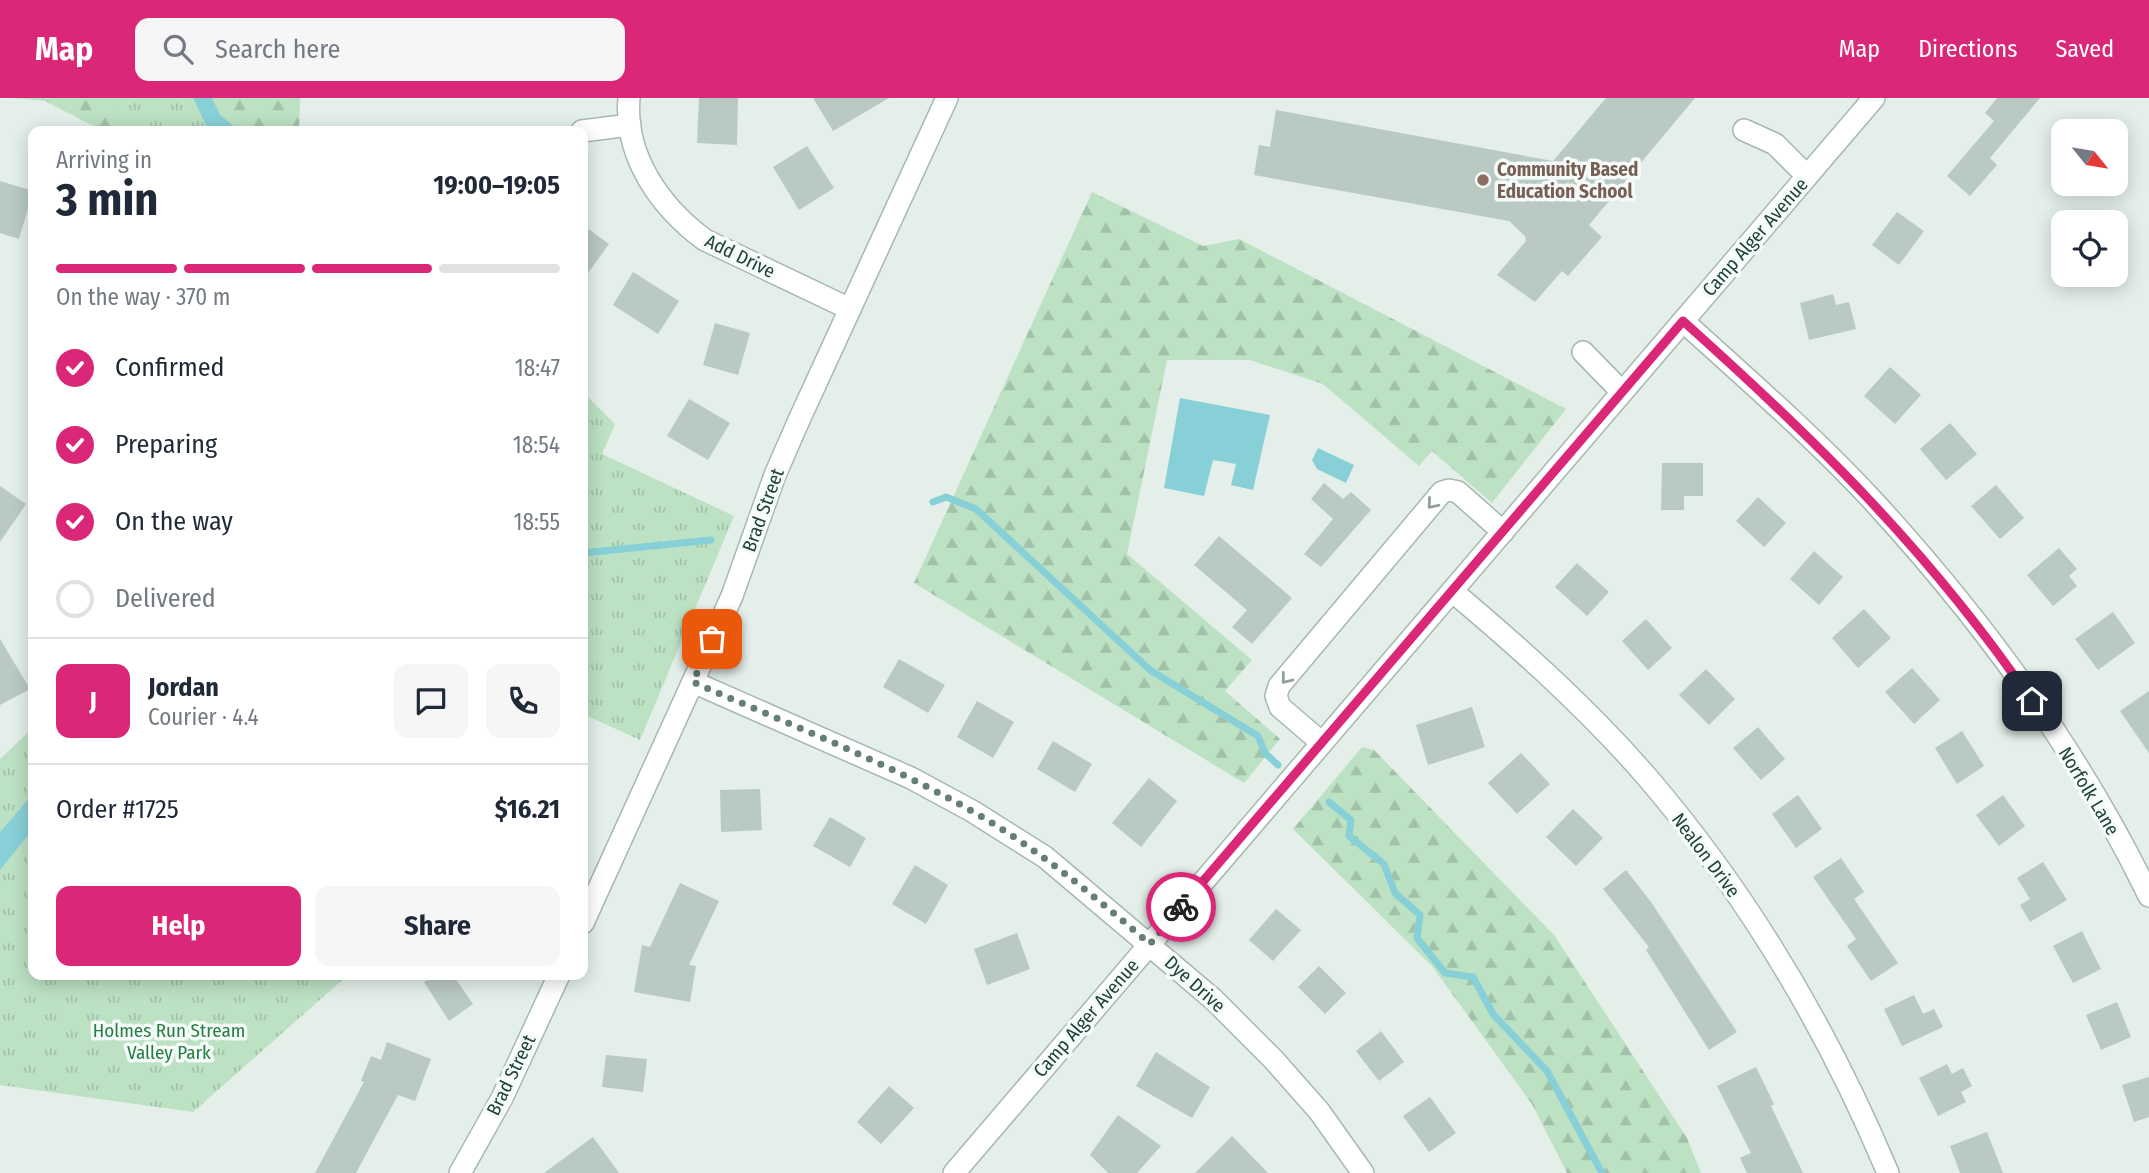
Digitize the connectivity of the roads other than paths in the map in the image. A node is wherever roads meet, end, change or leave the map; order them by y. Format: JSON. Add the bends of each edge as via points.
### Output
{"nodes":[{"id":1,"x":629,"y":98,"type":"edge"},
{"id":2,"x":947,"y":98,"type":"edge"},
{"id":3,"x":1874,"y":98,"type":"edge"},
{"id":4,"x":630,"y":125,"type":"junction"},
{"id":5,"x":588,"y":130,"type":"edge"},
{"id":6,"x":1744,"y":130,"type":"dead end"},
{"id":7,"x":1807,"y":176,"type":"junction"},
{"id":8,"x":850,"y":309,"type":"junction"},
{"id":9,"x":1683,"y":321,"type":"junction"},
{"id":10,"x":1583,"y":352,"type":"dead end"},
{"id":11,"x":1622,"y":392,"type":"junction"},
{"id":12,"x":1503,"y":531,"type":"junction"},
{"id":13,"x":1452,"y":591,"type":"junction"},
{"id":14,"x":693,"y":682,"type":"junction"},
{"id":15,"x":1322,"y":743,"type":"junction"},
{"id":16,"x":2149,"y":897,"type":"edge"},
{"id":17,"x":588,"y":912,"type":"edge"},
{"id":18,"x":1150,"y":944,"type":"junction"},
{"id":19,"x":557,"y":980,"type":"edge"},
{"id":20,"x":460,"y":1173,"type":"edge"},
{"id":21,"x":954,"y":1173,"type":"edge"},
{"id":22,"x":1363,"y":1173,"type":"edge"},
{"id":23,"x":1888,"y":1173,"type":"edge"}],
"edges":[{"from":1,"to":4,"type":"street","name":"Add Drive"},
{"from":2,"to":8,"type":"street","name":"Brad Street"},
{"from":3,"to":7,"type":"street","name":"Camp Alger Avenue"},
{"from":4,"to":5,"type":"street"},
{"from":4,"to":8,"type":"street","name":"Add Drive","via":[[649,180],[688,228]]},
{"from":6,"to":7,"type":"street","via":[[1775,144]]},
{"from":7,"to":9,"type":"street","name":"Camp Alger Avenue"},
{"from":8,"to":14,"type":"street","name":"Brad Street","via":[[775,475],[732,596]]},
{"from":9,"to":11,"type":"street","name":"Camp Alger Avenue"},
{"from":9,"to":16,"type":"street","name":"Norfolk Lane","via":[[1802,428],[1942,581],[2003,659],[2074,763]]},
{"from":10,"to":11,"type":"street"},
{"from":11,"to":12,"type":"street","name":"Camp Alger Avenue"},
{"from":12,"to":13,"type":"street","name":"Camp Alger Avenue"},
{"from":12,"to":15,"type":"street","one_way":true,"via":[[1458,492],[1441,492],[1279,686],[1280,707]]},
{"from":13,"to":15,"type":"street","name":"Camp Alger Avenue"},
{"from":13,"to":23,"type":"street","name":"Nealon Drive","via":[[1581,707],[1702,846],[1784,964],[1832,1052]]},
{"from":14,"to":17,"type":"street","name":"Brad Street"},
{"from":14,"to":18,"type":"street","name":"Dye Drive","via":[[911,778],[972,811],[1045,858]]},
{"from":15,"to":18,"type":"street","name":"Camp Alger Avenue"},
{"from":18,"to":21,"type":"street","name":"Camp Alger Avenue"},
{"from":18,"to":22,"type":"street","name":"Dye Drive","via":[[1273,1059],[1319,1111]]},
{"from":19,"to":20,"type":"street","name":"Brad Street","via":[[502,1098]]}]}
